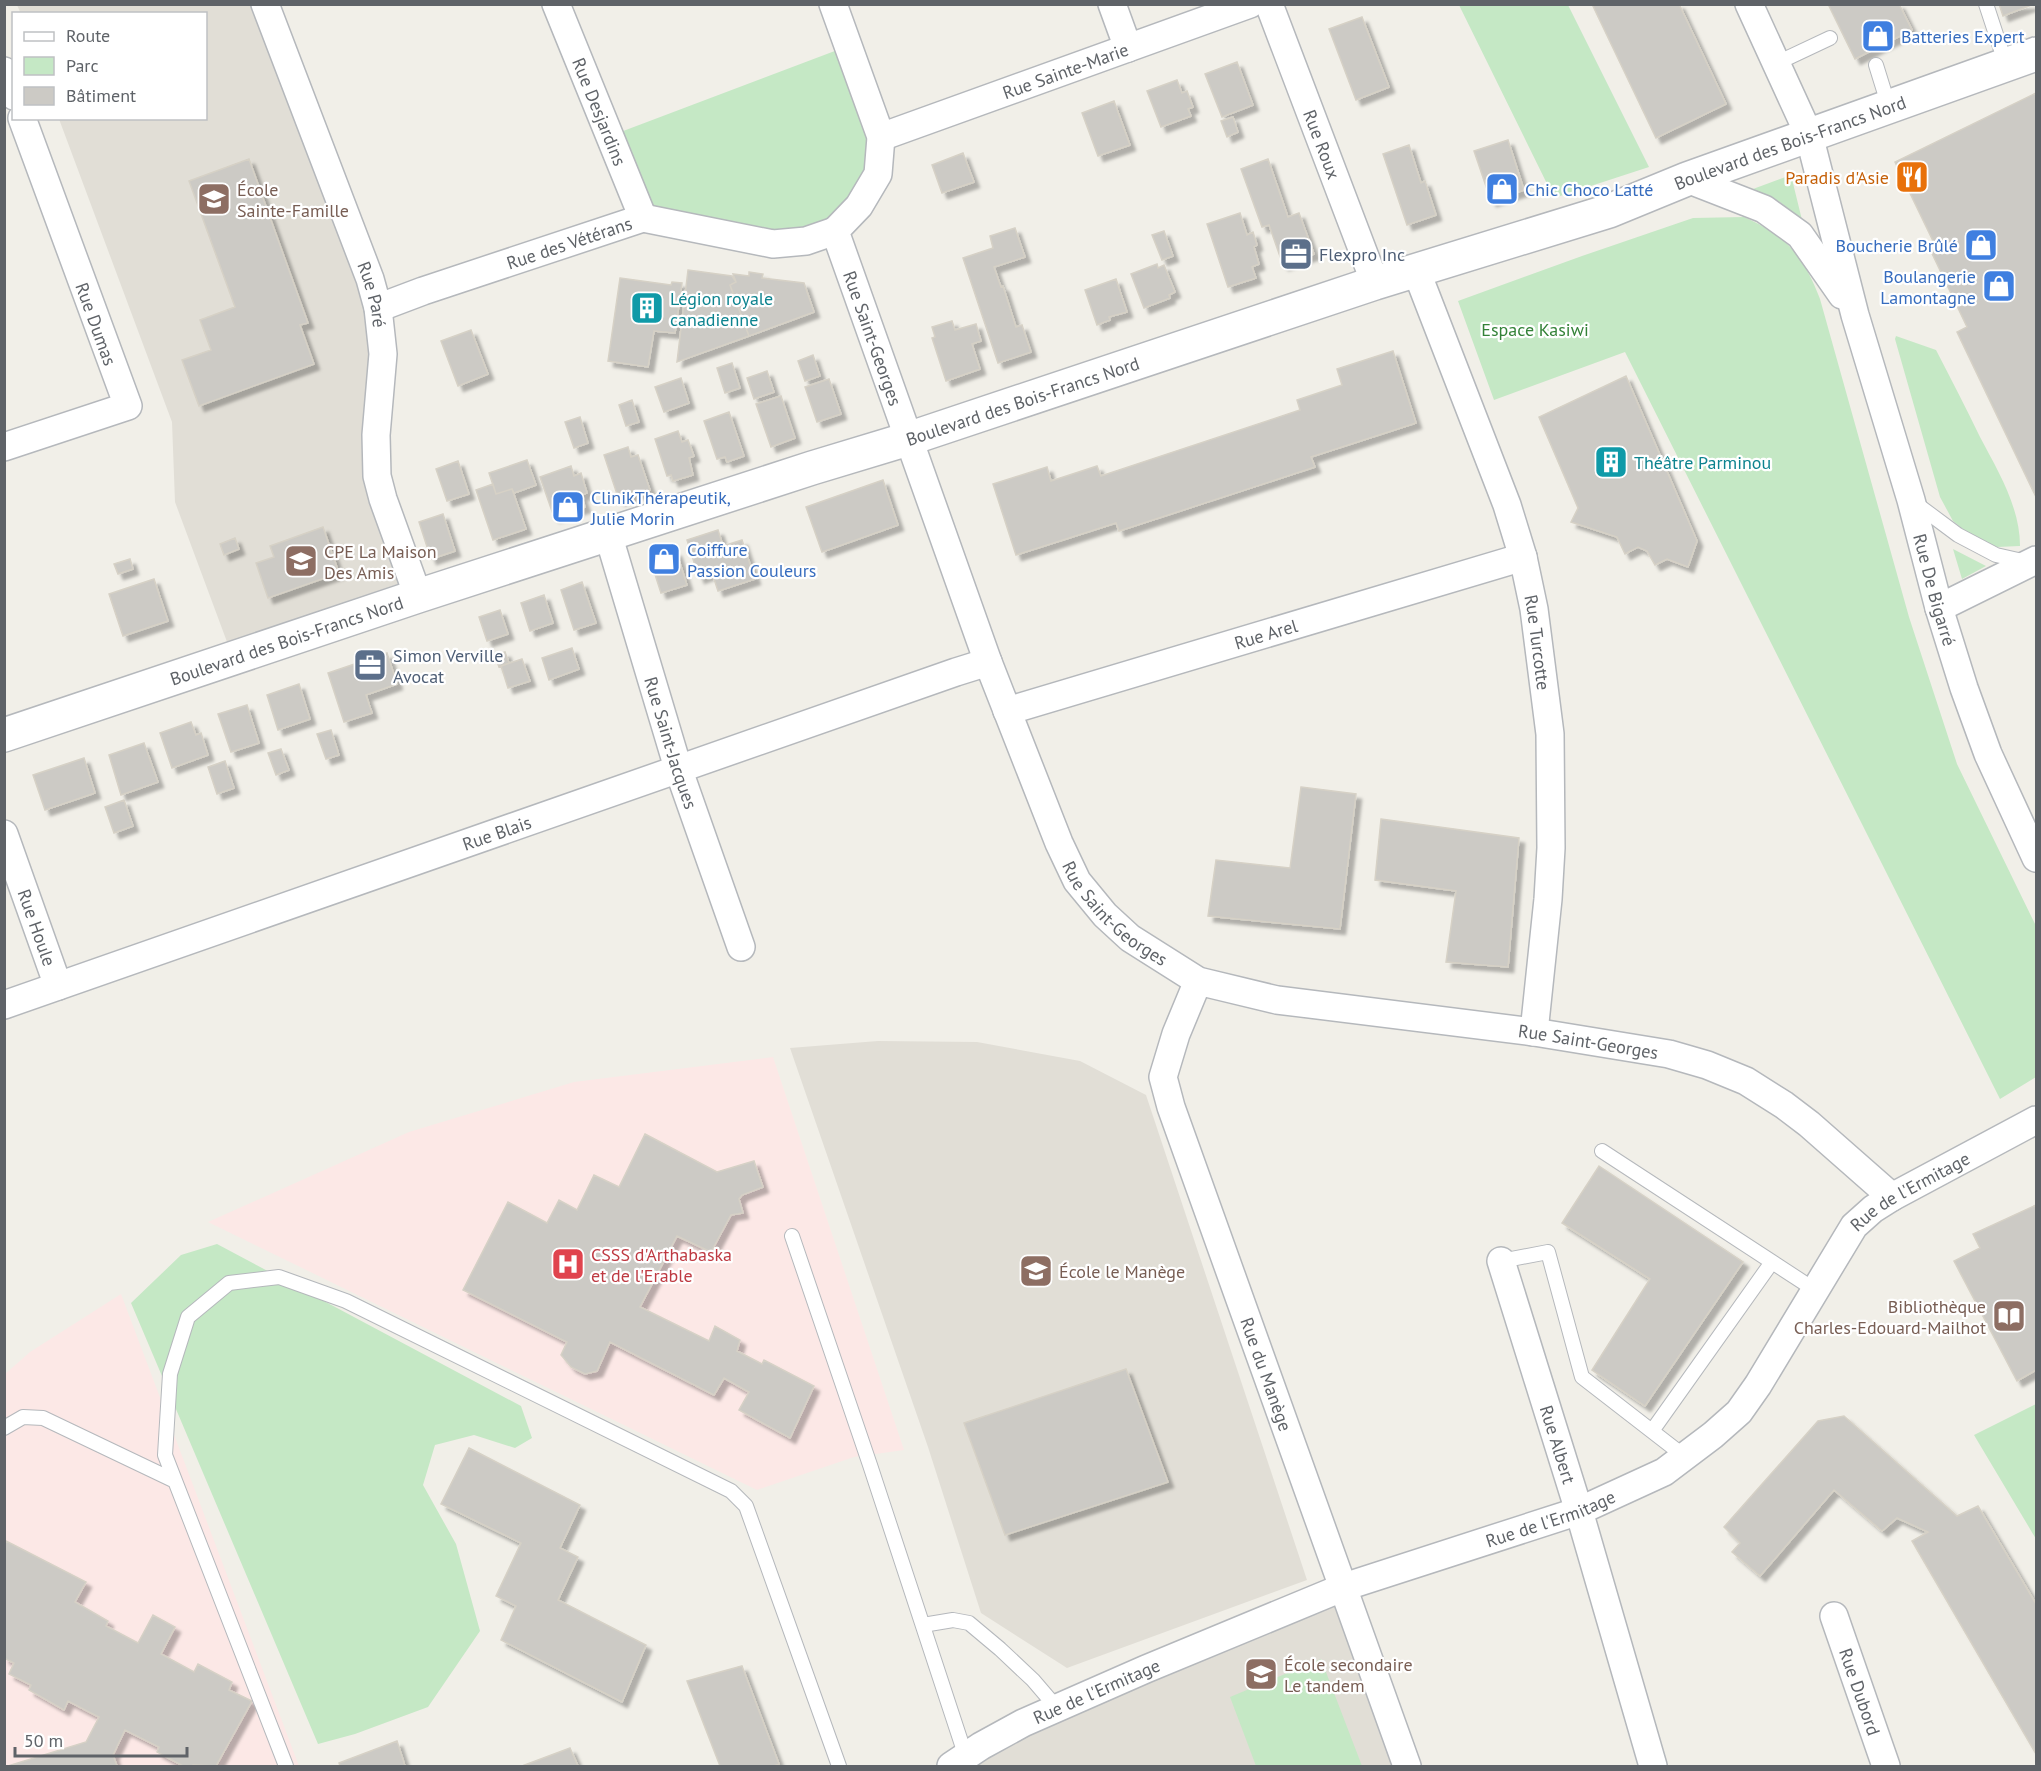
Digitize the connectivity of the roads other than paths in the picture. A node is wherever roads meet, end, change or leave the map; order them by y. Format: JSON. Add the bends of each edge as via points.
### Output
{"nodes":[{"id":1,"x":265,"y":4,"type":"edge"},
{"id":2,"x":556,"y":4,"type":"edge"},
{"id":3,"x":832,"y":4,"type":"edge"},
{"id":4,"x":1113,"y":4,"type":"edge"},
{"id":5,"x":1250,"y":4,"type":"edge"},
{"id":6,"x":1269,"y":4,"type":"edge"},
{"id":7,"x":1749,"y":4,"type":"edge"},
{"id":8,"x":1986,"y":4,"type":"edge"},
{"id":9,"x":1830,"y":38,"type":"dead end"},
{"id":10,"x":1128,"y":48,"type":"junction"},
{"id":11,"x":2037,"y":54,"type":"edge"},
{"id":12,"x":1777,"y":63,"type":"junction"},
{"id":13,"x":1876,"y":65,"type":"dead end"},
{"id":14,"x":2006,"y":65,"type":"junction"},
{"id":15,"x":4,"y":71,"type":"edge"},
{"id":16,"x":12,"y":91,"type":"edge"},
{"id":17,"x":1889,"y":107,"type":"junction"},
{"id":18,"x":23,"y":120,"type":"edge"},
{"id":19,"x":1809,"y":135,"type":"junction"},
{"id":20,"x":881,"y":137,"type":"junction"},
{"id":21,"x":1687,"y":179,"type":"junction"},
{"id":22,"x":643,"y":218,"type":"junction"},
{"id":23,"x":835,"y":231,"type":"junction"},
{"id":24,"x":1416,"y":270,"type":"junction"},
{"id":25,"x":1375,"y":283,"type":"junction"},
{"id":26,"x":378,"y":308,"type":"junction"},
{"id":27,"x":1855,"y":315,"type":"junction"},
{"id":28,"x":908,"y":439,"type":"junction"},
{"id":29,"x":4,"y":447,"type":"edge"},
{"id":30,"x":1911,"y":500,"type":"junction"},
{"id":31,"x":608,"y":534,"type":"junction"},
{"id":32,"x":1523,"y":557,"type":"junction"},
{"id":33,"x":2034,"y":561,"type":"edge"},
{"id":34,"x":418,"y":596,"type":"junction"},
{"id":35,"x":1939,"y":608,"type":"junction"},
{"id":36,"x":988,"y":662,"type":"junction"},
{"id":37,"x":1008,"y":711,"type":"junction"},
{"id":38,"x":4,"y":735,"type":"edge"},
{"id":39,"x":678,"y":768,"type":"junction"},
{"id":40,"x":4,"y":834,"type":"edge"},
{"id":41,"x":2037,"y":858,"type":"edge"},
{"id":42,"x":741,"y":947,"type":"dead end"},
{"id":43,"x":1198,"y":981,"type":"junction"},
{"id":44,"x":58,"y":986,"type":"junction"},
{"id":45,"x":4,"y":1005,"type":"edge"},
{"id":46,"x":1534,"y":1032,"type":"junction"},
{"id":47,"x":2037,"y":1120,"type":"edge"},
{"id":48,"x":1602,"y":1150,"type":"dead end"},
{"id":49,"x":1892,"y":1197,"type":"junction"},
{"id":50,"x":792,"y":1236,"type":"dead end"},
{"id":51,"x":1501,"y":1261,"type":"joint"},
{"id":52,"x":1772,"y":1262,"type":"junction"},
{"id":53,"x":1815,"y":1290,"type":"junction"},
{"id":54,"x":4,"y":1428,"type":"edge"},
{"id":55,"x":1652,"y":1431,"type":"junction"},
{"id":56,"x":1684,"y":1456,"type":"junction"},
{"id":57,"x":175,"y":1480,"type":"junction"},
{"id":58,"x":1579,"y":1511,"type":"junction"},
{"id":59,"x":1344,"y":1587,"type":"junction"},
{"id":60,"x":1834,"y":1616,"type":"dead end"},
{"id":61,"x":923,"y":1624,"type":"junction"},
{"id":62,"x":1057,"y":1708,"type":"junction"},
{"id":63,"x":959,"y":1762,"type":"edge"},
{"id":64,"x":286,"y":1767,"type":"edge"},
{"id":65,"x":839,"y":1767,"type":"edge"},
{"id":66,"x":1407,"y":1767,"type":"edge"},
{"id":67,"x":1653,"y":1767,"type":"edge"},
{"id":68,"x":1886,"y":1767,"type":"edge"}],
"edges":[{"from":1,"to":26,"type":"street","name":"Rue Paré"},
{"from":2,"to":22,"type":"street","name":"Rue Desjardins"},
{"from":3,"to":20,"type":"street"},
{"from":4,"to":10,"type":"street"},
{"from":5,"to":10,"type":"street","name":"Rue Sainte-Marie"},
{"from":6,"to":25,"type":"street","name":"Rue Roux"},
{"from":7,"to":12,"type":"street","name":"Rue De Bigarré"},
{"from":8,"to":14,"type":"lane"},
{"from":9,"to":12,"type":"lane"},
{"from":10,"to":20,"type":"street","name":"Rue Sainte-Marie"},
{"from":11,"to":14,"type":"street","name":"Boulevard des Bois-Francs Nord"},
{"from":12,"to":19,"type":"street","name":"Rue De Bigarré"},
{"from":13,"to":17,"type":"lane"},
{"from":14,"to":17,"type":"street","name":"Boulevard des Bois-Francs Nord"},
{"from":15,"to":16,"type":"street"},
{"from":17,"to":19,"type":"street","name":"Boulevard des Bois-Francs Nord"},
{"from":18,"to":29,"type":"street","name":"Rue Dumas","via":[[128,406]]},
{"from":19,"to":21,"type":"street","name":"Boulevard des Bois-Francs Nord"},
{"from":19,"to":27,"type":"street","name":"Rue De Bigarré"},
{"from":20,"to":23,"type":"street","via":[[878,174],[859,206]]},
{"from":21,"to":24,"type":"street","name":"Boulevard des Bois-Francs Nord","via":[[1609,211]]},
{"from":21,"to":27,"type":"street","name":"Rue De Bigarré","via":[[1764,209],[1800,235]]},
{"from":22,"to":23,"type":"street","name":"Rue des Vétérans","via":[[773,244],[806,241]]},
{"from":22,"to":26,"type":"street","name":"Rue des Vétérans"},
{"from":23,"to":28,"type":"street","name":"Rue Saint-Georges"},
{"from":24,"to":25,"type":"street","name":"Boulevard des Bois-Francs Nord"},
{"from":24,"to":32,"type":"street","name":"Rue Turcotte","via":[[1493,465]]},
{"from":25,"to":28,"type":"street","name":"Boulevard des Bois-Francs Nord"},
{"from":26,"to":34,"type":"street","name":"Rue Paré","via":[[383,354],[376,435],[377,476]]},
{"from":27,"to":30,"type":"street","name":"Rue De Bigarré"},
{"from":28,"to":31,"type":"street","name":"Boulevard des Bois-Francs Nord"},
{"from":28,"to":36,"type":"street","name":"Rue Saint-Georges"},
{"from":30,"to":33,"type":"lane","via":[[1958,535],[1996,555]]},
{"from":30,"to":35,"type":"street","name":"Rue De Bigarré"},
{"from":31,"to":34,"type":"street","name":"Boulevard des Bois-Francs Nord"},
{"from":31,"to":39,"type":"street","name":"Rue Saint-Jacques"},
{"from":32,"to":37,"type":"street","name":"Rue Arel"},
{"from":32,"to":46,"type":"street","name":"Rue Turcotte","via":[[1534,609],[1550,734],[1551,848]]},
{"from":33,"to":35,"type":"street"},
{"from":34,"to":38,"type":"street","name":"Boulevard des Bois-Francs Nord"},
{"from":35,"to":41,"type":"street","name":"Rue De Bigarré","via":[[1988,754]]},
{"from":36,"to":37,"type":"street","name":"Rue Saint-Georges"},
{"from":36,"to":39,"type":"street","name":"Rue Blais"},
{"from":37,"to":43,"type":"street","name":"Rue Saint-Georges","via":[[1077,881],[1105,915],[1131,938]]},
{"from":39,"to":42,"type":"street","name":"Rue Saint-Jacques"},
{"from":39,"to":44,"type":"street","name":"Rue Blais"},
{"from":40,"to":44,"type":"street","name":"Rue Houle"},
{"from":43,"to":46,"type":"street","name":"Rue Saint-Georges","via":[[1277,1000]]},
{"from":43,"to":59,"type":"street","name":"Rue du Manège","via":[[1163,1077]]},
{"from":44,"to":45,"type":"street","name":"Rue Blais"},
{"from":46,"to":49,"type":"street","name":"Rue Saint-Georges","via":[[1669,1054],[1746,1081],[1784,1104]]},
{"from":47,"to":49,"type":"street","name":"Rue de l'Ermitage"},
{"from":48,"to":52,"type":"lane"},
{"from":49,"to":53,"type":"street","name":"Rue de l'Ermitage","via":[[1854,1226]]},
{"from":50,"to":61,"type":"lane"},
{"from":51,"to":55,"type":"lane","via":[[1548,1252],[1582,1377]]},
{"from":51,"to":58,"type":"street","name":"Rue Albert"},
{"from":52,"to":53,"type":"lane"},
{"from":52,"to":55,"type":"lane"},
{"from":53,"to":56,"type":"street","name":"Rue de l'Ermitage","via":[[1739,1412]]},
{"from":54,"to":57,"type":"lane","via":[[23,1417],[43,1418]]},
{"from":55,"to":56,"type":"lane"},
{"from":56,"to":58,"type":"street","name":"Rue de l'Ermitage","via":[[1664,1472]]},
{"from":57,"to":64,"type":"lane"},
{"from":57,"to":65,"type":"lane","via":[[165,1455],[170,1374],[188,1317],[229,1283],[279,1277],[346,1301],[731,1491],[746,1506]]},
{"from":58,"to":59,"type":"street","name":"Rue de l'Ermitage"},
{"from":58,"to":67,"type":"street","name":"Rue Albert"},
{"from":59,"to":62,"type":"street","name":"Rue de l'Ermitage"},
{"from":59,"to":66,"type":"street","name":"Rue du Manège"},
{"from":60,"to":68,"type":"street","name":"Rue Dubord"},
{"from":61,"to":62,"type":"lane","via":[[953,1620],[969,1623],[1000,1648]]},
{"from":61,"to":63,"type":"lane"},
{"from":62,"to":63,"type":"street","name":"Rue de l'Ermitage","via":[[1006,1732]]}]}
